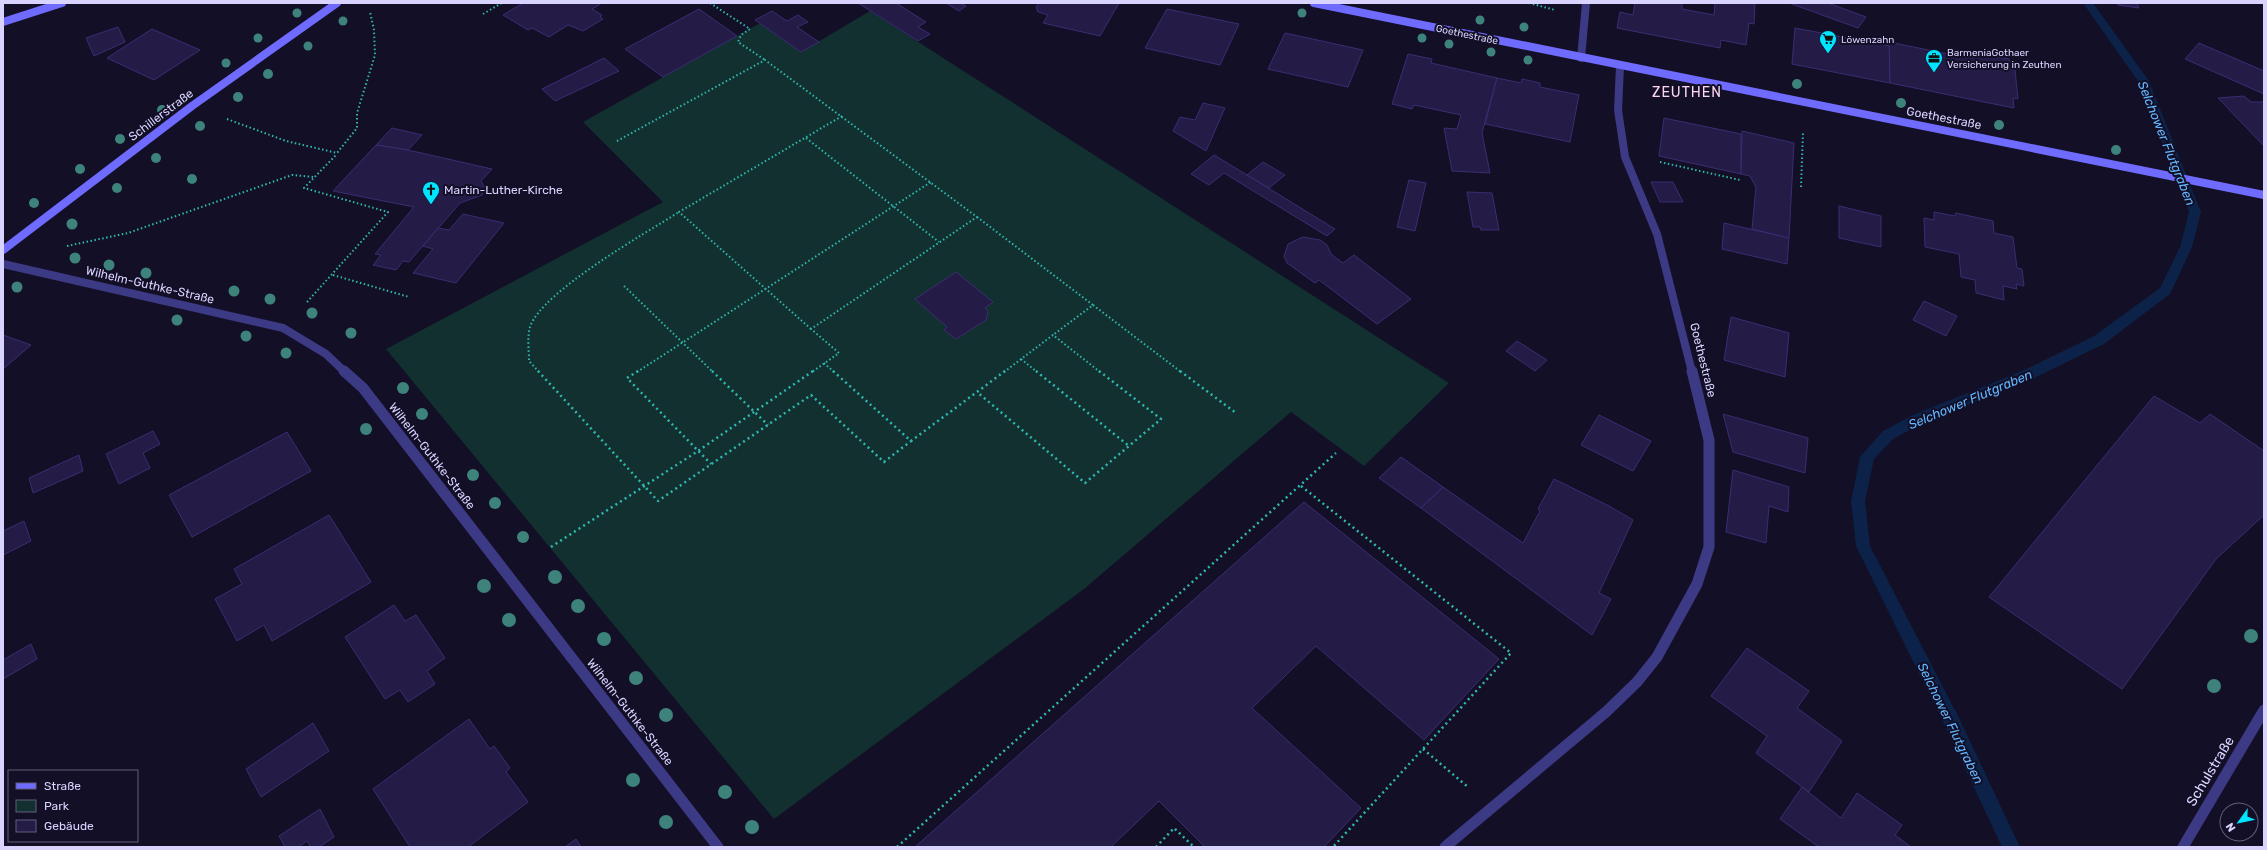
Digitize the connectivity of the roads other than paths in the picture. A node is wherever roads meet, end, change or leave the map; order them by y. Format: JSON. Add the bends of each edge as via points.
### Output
{"nodes":[{"id":1,"x":62,"y":3,"type":"edge"},
{"id":2,"x":337,"y":3,"type":"edge"},
{"id":3,"x":1314,"y":3,"type":"edge"},
{"id":4,"x":1586,"y":3,"type":"edge"},
{"id":5,"x":3,"y":22,"type":"edge"},
{"id":6,"x":1581,"y":58,"type":"junction"},
{"id":7,"x":1620,"y":66,"type":"junction"},
{"id":8,"x":2264,"y":195,"type":"edge"},
{"id":9,"x":3,"y":250,"type":"edge"},
{"id":10,"x":3,"y":264,"type":"edge"},
{"id":11,"x":2264,"y":710,"type":"edge"},
{"id":12,"x":718,"y":847,"type":"edge"},
{"id":13,"x":1445,"y":847,"type":"edge"},
{"id":14,"x":2183,"y":847,"type":"edge"}],
"edges":[{"from":1,"to":5,"type":"main road"},
{"from":2,"to":9,"type":"main road","name":"Schillerstraße","via":[[192,106]]},
{"from":3,"to":6,"type":"main road","name":"Goethestraße"},
{"from":4,"to":6,"type":"street"},
{"from":6,"to":7,"type":"main road","name":"Goethestraße"},
{"from":7,"to":8,"type":"main road","name":"Goethestraße"},
{"from":7,"to":13,"type":"street","name":"Goethestraße","via":[[1618,110],[1625,157],[1657,234],[1709,440],[1709,547],[1697,584],[1657,657],[1637,682],[1606,712]]},
{"from":10,"to":12,"type":"street","name":"Wilhelm-Guthke-Straße","via":[[283,328],[326,354],[363,388]]},
{"from":11,"to":14,"type":"street","name":"Schulstraße"}]}
